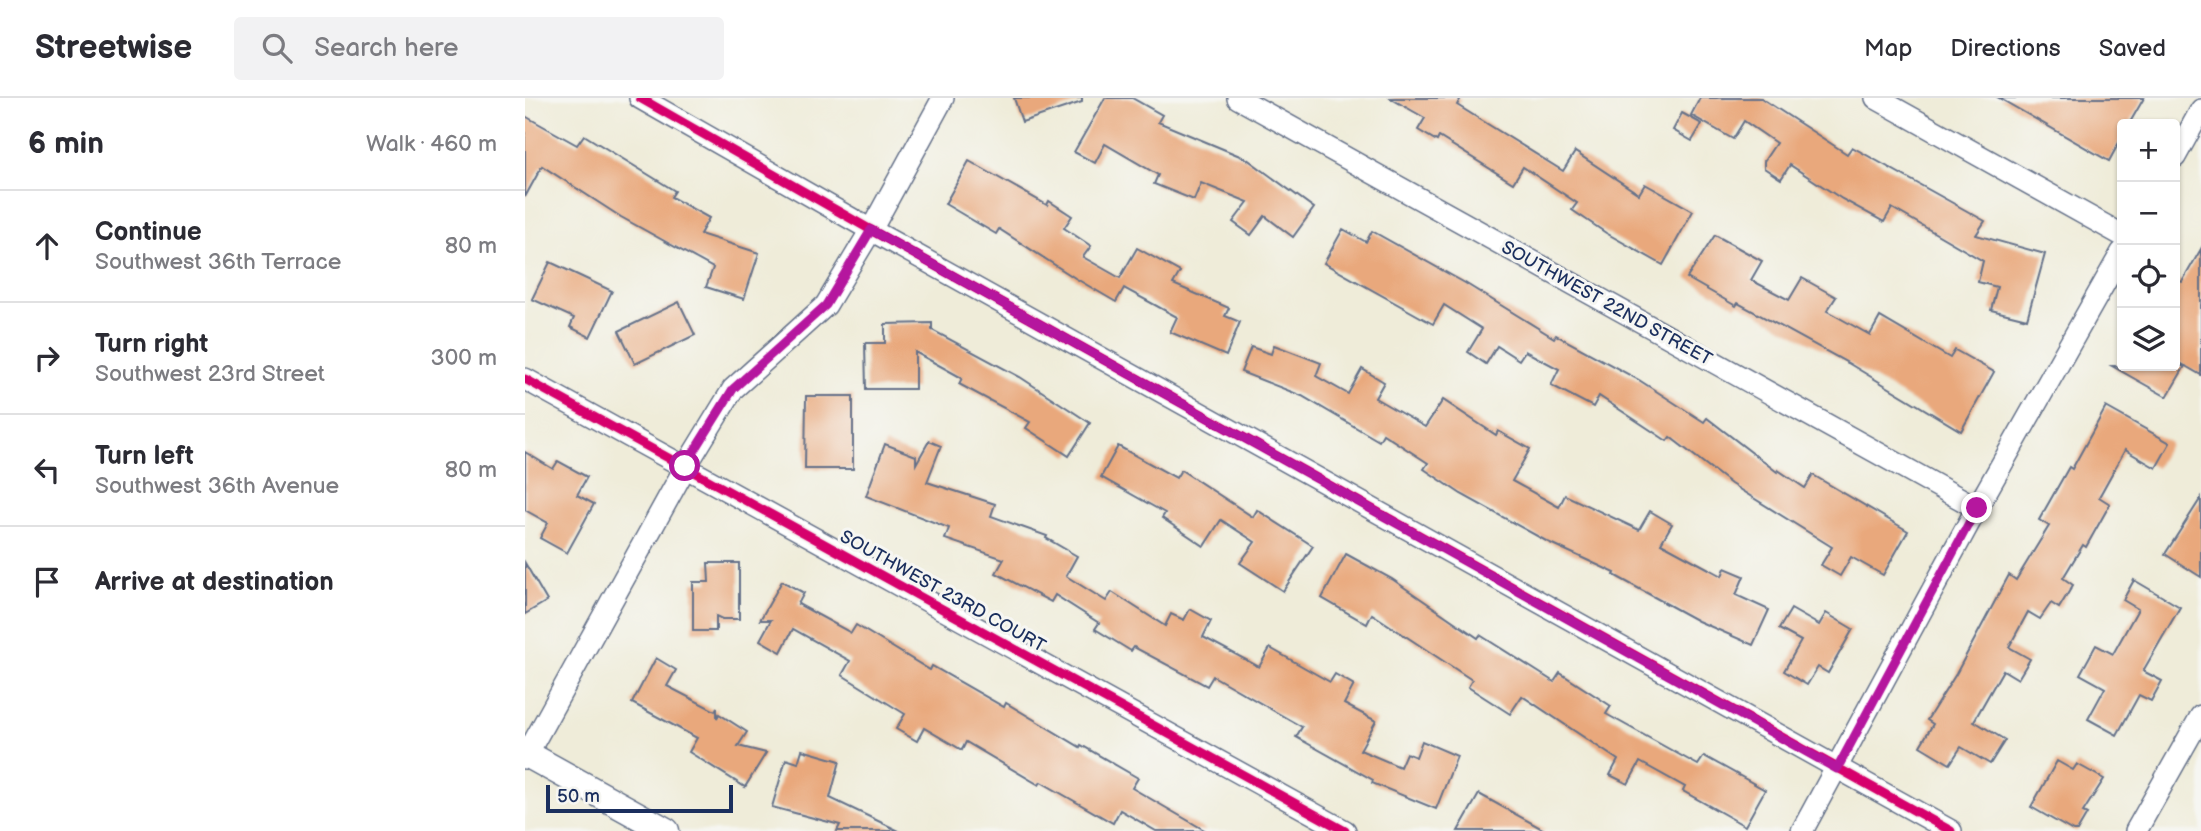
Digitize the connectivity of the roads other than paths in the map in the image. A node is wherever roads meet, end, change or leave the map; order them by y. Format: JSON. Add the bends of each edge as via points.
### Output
{"nodes":[{"id":1,"x":639,"y":98,"type":"edge"},
{"id":2,"x":943,"y":98,"type":"edge"},
{"id":3,"x":1238,"y":98,"type":"edge"},
{"id":4,"x":1876,"y":98,"type":"edge"},
{"id":5,"x":2201,"y":110,"type":"edge"},
{"id":6,"x":2180,"y":148,"type":"edge"},
{"id":7,"x":871,"y":230,"type":"junction"},
{"id":8,"x":2117,"y":232,"type":"edge"},
{"id":9,"x":2117,"y":261,"type":"edge"},
{"id":10,"x":525,"y":379,"type":"edge"},
{"id":11,"x":685,"y":466,"type":"junction"},
{"id":12,"x":1977,"y":508,"type":"junction"},
{"id":13,"x":2201,"y":716,"type":"edge"},
{"id":14,"x":526,"y":755,"type":"edge"},
{"id":15,"x":1837,"y":769,"type":"junction"},
{"id":16,"x":666,"y":831,"type":"edge"},
{"id":17,"x":1345,"y":831,"type":"edge"},
{"id":18,"x":1802,"y":831,"type":"edge"},
{"id":19,"x":1951,"y":831,"type":"edge"},
{"id":20,"x":2136,"y":831,"type":"edge"}],
"edges":[{"from":1,"to":7,"type":"street"},
{"from":2,"to":7,"type":"street"},
{"from":3,"to":12,"type":"street","name":"SOUTHWEST 22ND STREET"},
{"from":4,"to":8,"type":"street"},
{"from":5,"to":6,"type":"street"},
{"from":7,"to":11,"type":"street","via":[[826,305],[733,389]]},
{"from":7,"to":15,"type":"street"},
{"from":9,"to":12,"type":"street"},
{"from":10,"to":11,"type":"street","name":"SOUTHWEST 23RD COURT"},
{"from":11,"to":14,"type":"street"},
{"from":11,"to":17,"type":"street","name":"SOUTHWEST 23RD COURT"},
{"from":12,"to":15,"type":"street"},
{"from":13,"to":20,"type":"street"},
{"from":14,"to":16,"type":"street"},
{"from":15,"to":18,"type":"street"},
{"from":15,"to":19,"type":"street"}]}
